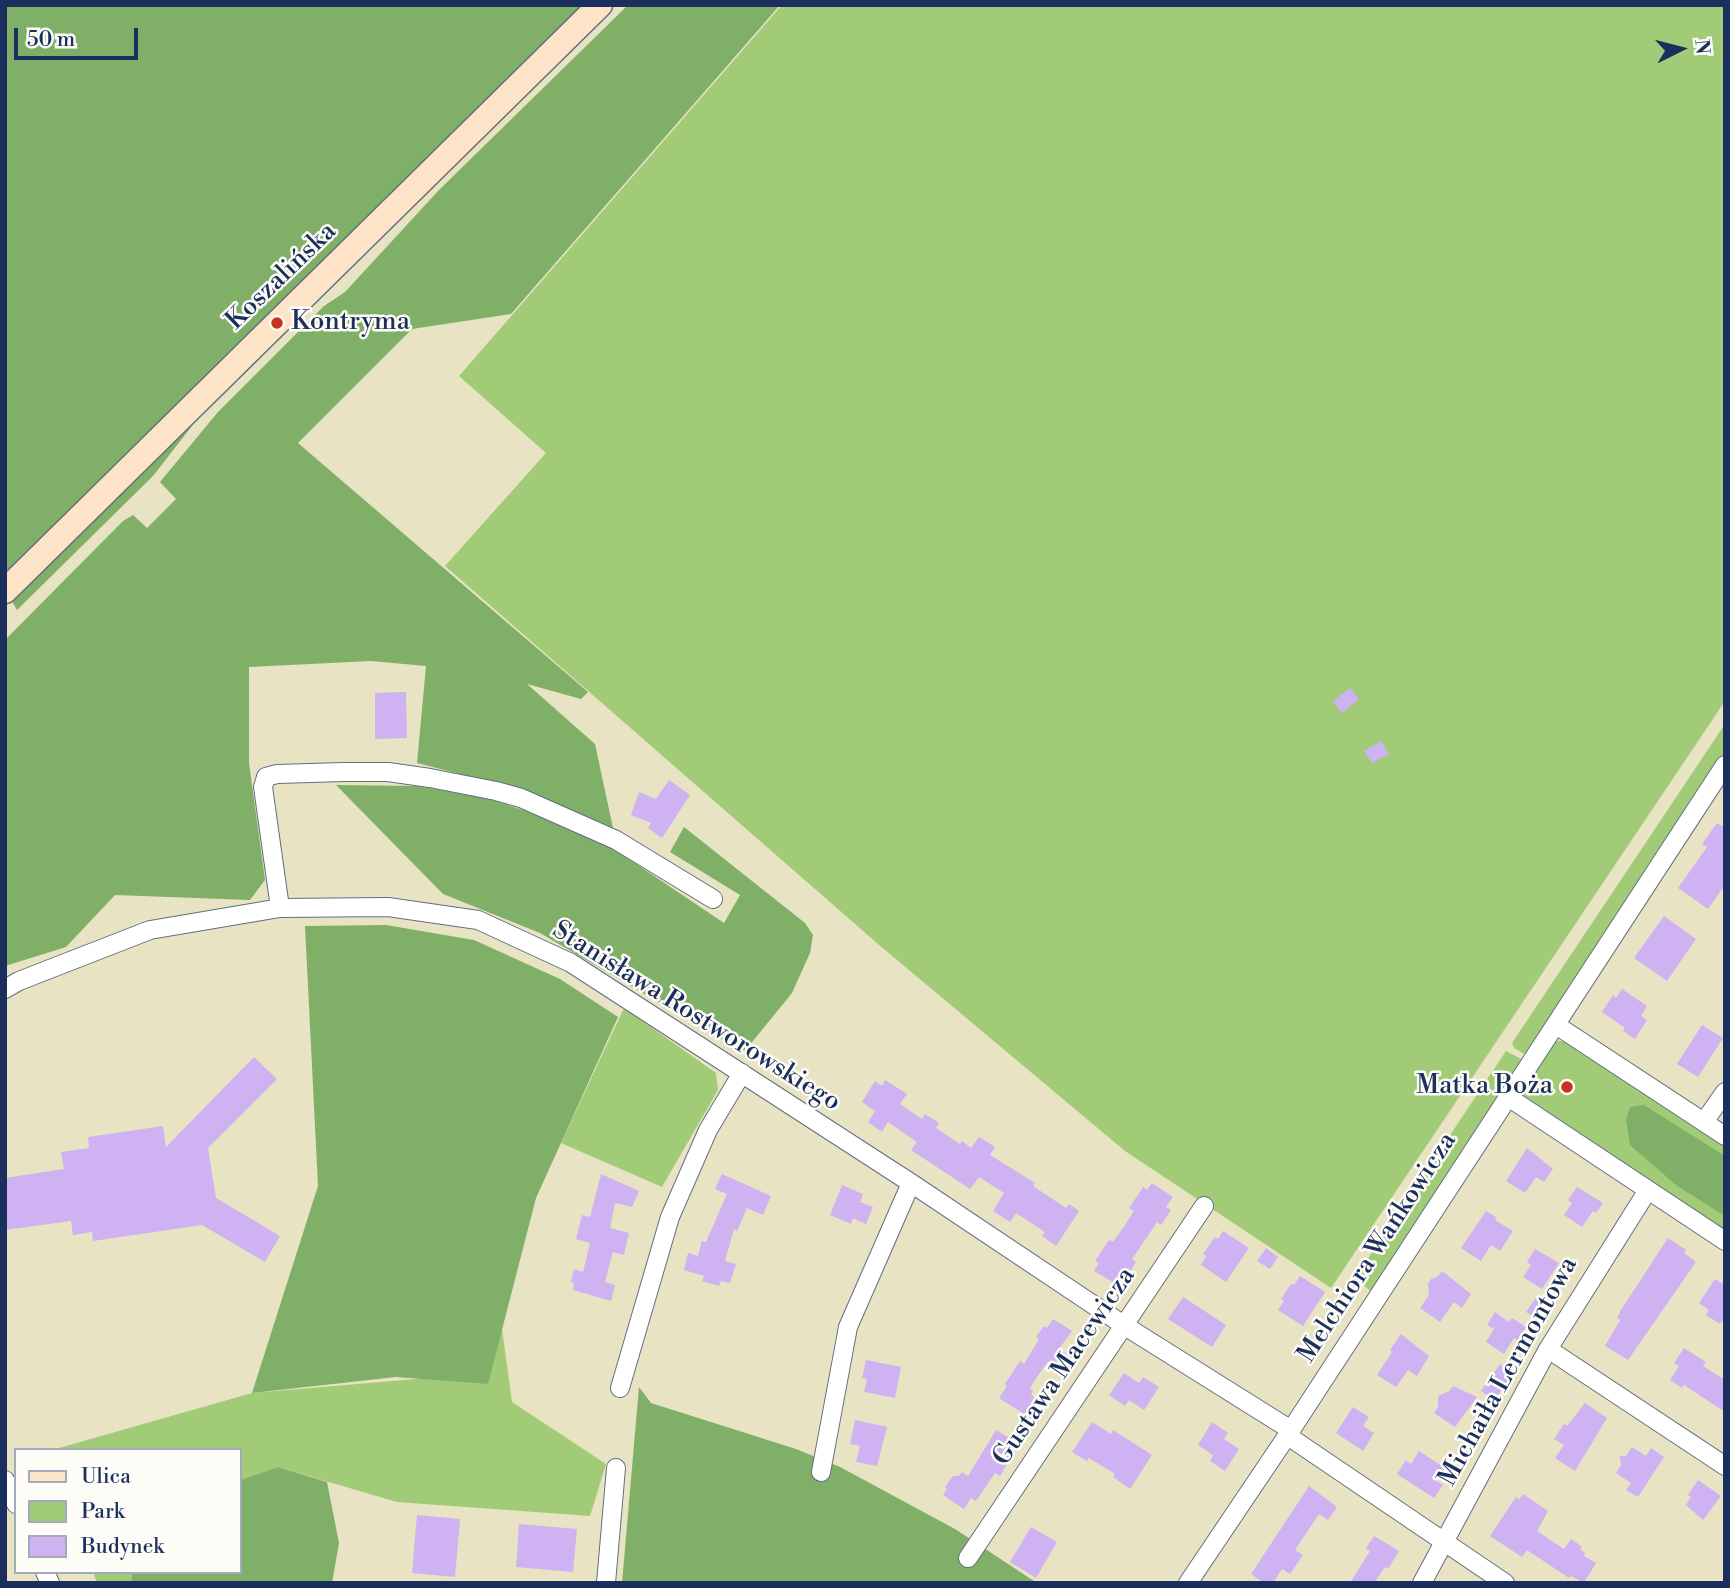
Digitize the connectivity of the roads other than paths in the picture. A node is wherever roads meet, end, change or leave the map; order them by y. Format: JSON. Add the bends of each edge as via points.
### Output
{"nodes":[{"id":1,"x":600,"y":5,"type":"edge"},
{"id":2,"x":5,"y":591,"type":"edge"},
{"id":3,"x":1725,"y":765,"type":"edge"},
{"id":4,"x":713,"y":899,"type":"dead end"},
{"id":5,"x":281,"y":908,"type":"junction"},
{"id":6,"x":5,"y":989,"type":"edge"},
{"id":7,"x":1556,"y":1025,"type":"junction"},
{"id":8,"x":742,"y":1073,"type":"junction"},
{"id":9,"x":1725,"y":1092,"type":"edge"},
{"id":10,"x":1508,"y":1097,"type":"junction"},
{"id":11,"x":1704,"y":1122,"type":"junction"},
{"id":12,"x":1725,"y":1136,"type":"edge"},
{"id":13,"x":911,"y":1183,"type":"junction"},
{"id":14,"x":1648,"y":1190,"type":"junction"},
{"id":15,"x":1204,"y":1206,"type":"dead end"},
{"id":16,"x":1725,"y":1241,"type":"edge"},
{"id":17,"x":1125,"y":1326,"type":"junction"},
{"id":18,"x":1548,"y":1349,"type":"junction"},
{"id":19,"x":620,"y":1388,"type":"dead end"},
{"id":20,"x":1289,"y":1433,"type":"junction"},
{"id":21,"x":1725,"y":1466,"type":"edge"},
{"id":22,"x":616,"y":1468,"type":"dead end"},
{"id":23,"x":821,"y":1472,"type":"dead end"},
{"id":24,"x":5,"y":1480,"type":"edge"},
{"id":25,"x":14,"y":1500,"type":"edge"},
{"id":26,"x":1444,"y":1543,"type":"junction"},
{"id":27,"x":968,"y":1558,"type":"dead end"},
{"id":28,"x":606,"y":1583,"type":"edge"},
{"id":29,"x":1188,"y":1583,"type":"edge"},
{"id":30,"x":1422,"y":1583,"type":"edge"},
{"id":31,"x":1505,"y":1583,"type":"edge"}],
"edges":[{"from":1,"to":2,"type":"street","name":"Koszalińska"},
{"from":3,"to":7,"type":"street","name":"Melchiora Wańkowicza"},
{"from":4,"to":5,"type":"street","via":[[616,840],[522,798],[430,778],[344,772],[266,777],[263,787]]},
{"from":5,"to":6,"type":"street","name":"Stanisława Rostworowskiego","via":[[150,930]]},
{"from":5,"to":8,"type":"street","name":"Stanisława Rostworowskiego","via":[[388,907],[478,920],[571,963]]},
{"from":7,"to":10,"type":"street","name":"Melchiora Wańkowicza"},
{"from":7,"to":11,"type":"street"},
{"from":8,"to":13,"type":"street","name":"Stanisława Rostworowskiego"},
{"from":8,"to":19,"type":"street","via":[[708,1129],[670,1217]]},
{"from":9,"to":11,"type":"street"},
{"from":10,"to":14,"type":"street"},
{"from":10,"to":20,"type":"street","name":"Melchiora Wańkowicza"},
{"from":11,"to":12,"type":"street"},
{"from":13,"to":17,"type":"street","name":"Stanisława Rostworowskiego"},
{"from":13,"to":23,"type":"street","via":[[848,1327]]},
{"from":14,"to":16,"type":"street"},
{"from":14,"to":18,"type":"street","name":"Michaiła Lermontowa"},
{"from":15,"to":17,"type":"street","name":"Gustawa Macewicza"},
{"from":17,"to":20,"type":"street","name":"Stanisława Rostworowskiego"},
{"from":17,"to":27,"type":"street","name":"Gustawa Macewicza"},
{"from":18,"to":21,"type":"street"},
{"from":18,"to":26,"type":"street","name":"Michaiła Lermontowa"},
{"from":20,"to":26,"type":"street","name":"Stanisława Rostworowskiego"},
{"from":20,"to":29,"type":"street","name":"Melchiora Wańkowicza"},
{"from":22,"to":28,"type":"street"},
{"from":24,"to":25,"type":"street"},
{"from":26,"to":30,"type":"street","name":"Michaiła Lermontowa"},
{"from":26,"to":31,"type":"street","name":"Stanisława Rostworowskiego"}]}
